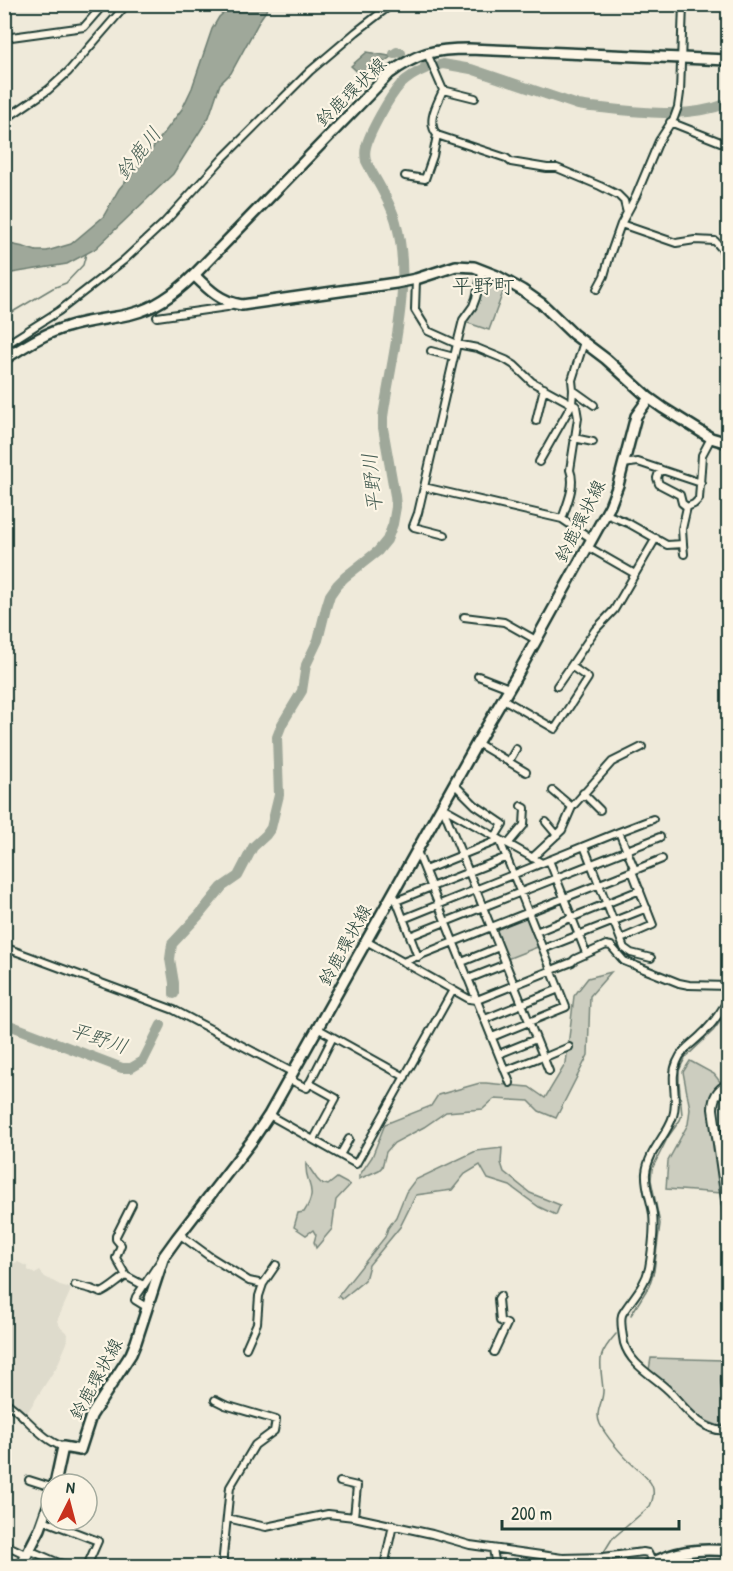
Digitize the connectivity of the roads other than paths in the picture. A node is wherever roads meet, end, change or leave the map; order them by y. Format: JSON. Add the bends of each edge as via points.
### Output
{"nodes":[{"id":1,"x":104,"y":4,"type":"edge"},
{"id":2,"x":127,"y":4,"type":"edge"},
{"id":3,"x":393,"y":4,"type":"edge"},
{"id":4,"x":683,"y":4,"type":"edge"},
{"id":5,"x":4,"y":38,"type":"edge"},
{"id":6,"x":429,"y":57,"type":"junction"},
{"id":7,"x":681,"y":58,"type":"junction"},
{"id":8,"x":729,"y":60,"type":"edge"},
{"id":9,"x":443,"y":90,"type":"junction"},
{"id":10,"x":475,"y":98,"type":"dead end"},
{"id":11,"x":4,"y":120,"type":"edge"},
{"id":12,"x":672,"y":120,"type":"junction"},
{"id":13,"x":437,"y":135,"type":"junction"},
{"id":14,"x":729,"y":145,"type":"edge"},
{"id":15,"x":405,"y":176,"type":"dead end"},
{"id":16,"x":627,"y":213,"type":"junction"},
{"id":17,"x":621,"y":224,"type":"junction"},
{"id":18,"x":729,"y":256,"type":"edge"},
{"id":19,"x":483,"y":270,"type":"junction"},
{"id":20,"x":194,"y":275,"type":"junction"},
{"id":21,"x":406,"y":281,"type":"junction"},
{"id":22,"x":597,"y":289,"type":"dead end"},
{"id":23,"x":233,"y":304,"type":"junction"},
{"id":24,"x":157,"y":317,"type":"dead end"},
{"id":25,"x":584,"y":342,"type":"junction"},
{"id":26,"x":457,"y":344,"type":"junction"},
{"id":27,"x":431,"y":351,"type":"dead end"},
{"id":28,"x":14,"y":354,"type":"junction"},
{"id":29,"x":454,"y":357,"type":"junction"},
{"id":30,"x":4,"y":359,"type":"edge"},
{"id":31,"x":544,"y":388,"type":"junction"},
{"id":32,"x":573,"y":390,"type":"junction"},
{"id":33,"x":650,"y":398,"type":"junction"},
{"id":34,"x":572,"y":404,"type":"junction"},
{"id":35,"x":594,"y":405,"type":"dead end"},
{"id":36,"x":536,"y":421,"type":"dead end"},
{"id":37,"x":574,"y":438,"type":"junction"},
{"id":38,"x":711,"y":438,"type":"junction"},
{"id":39,"x":593,"y":442,"type":"dead end"},
{"id":40,"x":729,"y":443,"type":"edge"},
{"id":41,"x":539,"y":462,"type":"dead end"},
{"id":42,"x":623,"y":464,"type":"junction"},
{"id":43,"x":660,"y":469,"type":"junction"},
{"id":44,"x":701,"y":483,"type":"junction"},
{"id":45,"x":424,"y":487,"type":"junction"},
{"id":46,"x":687,"y":507,"type":"junction"},
{"id":47,"x":606,"y":514,"type":"junction"},
{"id":48,"x":562,"y":519,"type":"junction"},
{"id":49,"x":445,"y":535,"type":"dead end"},
{"id":50,"x":656,"y":538,"type":"junction"},
{"id":51,"x":590,"y":543,"type":"junction"},
{"id":52,"x":683,"y":544,"type":"junction"},
{"id":53,"x":684,"y":554,"type":"dead end"},
{"id":54,"x":635,"y":574,"type":"junction"},
{"id":55,"x":464,"y":617,"type":"dead end"},
{"id":56,"x":536,"y":640,"type":"junction"},
{"id":57,"x":571,"y":666,"type":"junction"},
{"id":58,"x":478,"y":676,"type":"dead end"},
{"id":59,"x":557,"y":686,"type":"dead end"},
{"id":60,"x":509,"y":688,"type":"junction"},
{"id":61,"x":503,"y":699,"type":"junction"},
{"id":62,"x":477,"y":743,"type":"junction"},
{"id":63,"x":642,"y":747,"type":"dead end"},
{"id":64,"x":516,"y":749,"type":"dead end"},
{"id":65,"x":509,"y":761,"type":"junction"},
{"id":66,"x":526,"y":772,"type":"dead end"},
{"id":67,"x":454,"y":784,"type":"junction"},
{"id":68,"x":553,"y":791,"type":"dead end"},
{"id":69,"x":583,"y":793,"type":"junction"},
{"id":70,"x":521,"y":806,"type":"dead end"},
{"id":71,"x":443,"y":807,"type":"junction"},
{"id":72,"x":572,"y":807,"type":"junction"},
{"id":73,"x":600,"y":810,"type":"dead end"},
{"id":74,"x":652,"y":819,"type":"dead end"},
{"id":75,"x":546,"y":822,"type":"dead end"},
{"id":76,"x":619,"y":832,"type":"junction"},
{"id":77,"x":557,"y":835,"type":"junction"},
{"id":78,"x":660,"y":837,"type":"dead end"},
{"id":79,"x":498,"y":840,"type":"junction"},
{"id":80,"x":508,"y":844,"type":"junction"},
{"id":81,"x":584,"y":846,"type":"junction"},
{"id":82,"x":627,"y":850,"type":"junction"},
{"id":83,"x":417,"y":851,"type":"junction"},
{"id":84,"x":462,"y":855,"type":"junction"},
{"id":85,"x":507,"y":857,"type":"junction"},
{"id":86,"x":532,"y":858,"type":"junction"},
{"id":87,"x":662,"y":860,"type":"dead end"},
{"id":88,"x":546,"y":862,"type":"junction"},
{"id":89,"x":591,"y":864,"type":"junction"},
{"id":90,"x":425,"y":870,"type":"junction"},
{"id":91,"x":634,"y":870,"type":"junction"},
{"id":92,"x":469,"y":872,"type":"junction"},
{"id":93,"x":514,"y":875,"type":"junction"},
{"id":94,"x":556,"y":878,"type":"junction"},
{"id":95,"x":600,"y":884,"type":"junction"},
{"id":96,"x":432,"y":887,"type":"junction"},
{"id":97,"x":476,"y":890,"type":"junction"},
{"id":98,"x":640,"y":890,"type":"junction"},
{"id":99,"x":520,"y":892,"type":"junction"},
{"id":100,"x":394,"y":897,"type":"junction"},
{"id":101,"x":564,"y":898,"type":"junction"},
{"id":102,"x":607,"y":903,"type":"junction"},
{"id":103,"x":439,"y":904,"type":"junction"},
{"id":104,"x":483,"y":907,"type":"junction"},
{"id":105,"x":647,"y":908,"type":"junction"},
{"id":106,"x":528,"y":912,"type":"junction"},
{"id":107,"x":572,"y":918,"type":"junction"},
{"id":108,"x":403,"y":919,"type":"junction"},
{"id":109,"x":614,"y":921,"type":"junction"},
{"id":110,"x":446,"y":922,"type":"junction"},
{"id":111,"x":491,"y":927,"type":"junction"},
{"id":112,"x":536,"y":932,"type":"junction"},
{"id":113,"x":579,"y":935,"type":"junction"},
{"id":114,"x":410,"y":936,"type":"junction"},
{"id":115,"x":621,"y":939,"type":"junction"},
{"id":116,"x":366,"y":941,"type":"junction"},
{"id":117,"x":454,"y":942,"type":"junction"},
{"id":118,"x":4,"y":946,"type":"edge"},
{"id":119,"x":499,"y":947,"type":"junction"},
{"id":120,"x":543,"y":949,"type":"junction"},
{"id":121,"x":586,"y":953,"type":"junction"},
{"id":122,"x":418,"y":957,"type":"junction"},
{"id":123,"x":651,"y":958,"type":"dead end"},
{"id":124,"x":403,"y":962,"type":"junction"},
{"id":125,"x":462,"y":962,"type":"junction"},
{"id":126,"x":506,"y":964,"type":"junction"},
{"id":127,"x":552,"y":970,"type":"junction"},
{"id":128,"x":468,"y":979,"type":"junction"},
{"id":129,"x":514,"y":985,"type":"junction"},
{"id":130,"x":729,"y":987,"type":"edge"},
{"id":131,"x":559,"y":989,"type":"junction"},
{"id":132,"x":453,"y":990,"type":"junction"},
{"id":133,"x":729,"y":999,"type":"edge"},
{"id":134,"x":477,"y":1000,"type":"junction"},
{"id":135,"x":522,"y":1004,"type":"junction"},
{"id":136,"x":485,"y":1019,"type":"junction"},
{"id":137,"x":529,"y":1022,"type":"junction"},
{"id":138,"x":317,"y":1028,"type":"junction"},
{"id":139,"x":333,"y":1037,"type":"junction"},
{"id":140,"x":492,"y":1037,"type":"junction"},
{"id":141,"x":536,"y":1039,"type":"junction"},
{"id":142,"x":569,"y":1047,"type":"dead end"},
{"id":143,"x":499,"y":1054,"type":"junction"},
{"id":144,"x":543,"y":1057,"type":"junction"},
{"id":145,"x":506,"y":1071,"type":"junction"},
{"id":146,"x":549,"y":1071,"type":"dead end"},
{"id":147,"x":290,"y":1075,"type":"junction"},
{"id":148,"x":405,"y":1077,"type":"junction"},
{"id":149,"x":309,"y":1083,"type":"junction"},
{"id":150,"x":510,"y":1083,"type":"dead end"},
{"id":151,"x":729,"y":1084,"type":"edge"},
{"id":152,"x":269,"y":1115,"type":"junction"},
{"id":153,"x":314,"y":1139,"type":"junction"},
{"id":154,"x":349,"y":1139,"type":"dead end"},
{"id":155,"x":340,"y":1155,"type":"junction"},
{"id":156,"x":132,"y":1203,"type":"dead end"},
{"id":157,"x":729,"y":1214,"type":"edge"},
{"id":158,"x":179,"y":1234,"type":"junction"},
{"id":159,"x":164,"y":1256,"type":"junction"},
{"id":160,"x":276,"y":1265,"type":"dead end"},
{"id":161,"x":126,"y":1276,"type":"junction"},
{"id":162,"x":263,"y":1284,"type":"junction"},
{"id":163,"x":75,"y":1286,"type":"dead end"},
{"id":164,"x":143,"y":1286,"type":"junction"},
{"id":165,"x":500,"y":1296,"type":"dead end"},
{"id":166,"x":148,"y":1308,"type":"junction"},
{"id":167,"x":729,"y":1347,"type":"edge"},
{"id":168,"x":246,"y":1348,"type":"dead end"},
{"id":169,"x":494,"y":1352,"type":"dead end"},
{"id":170,"x":215,"y":1400,"type":"dead end"},
{"id":171,"x":4,"y":1401,"type":"edge"},
{"id":172,"x":729,"y":1401,"type":"edge"},
{"id":173,"x":729,"y":1430,"type":"edge"},
{"id":174,"x":63,"y":1447,"type":"junction"},
{"id":175,"x":58,"y":1472,"type":"edge"},
{"id":176,"x":29,"y":1480,"type":"dead end"},
{"id":177,"x":340,"y":1482,"type":"dead end"},
{"id":178,"x":39,"y":1483,"type":"edge"},
{"id":179,"x":354,"y":1517,"type":"junction"},
{"id":180,"x":227,"y":1518,"type":"junction"},
{"id":181,"x":393,"y":1525,"type":"junction"},
{"id":182,"x":39,"y":1529,"type":"edge"},
{"id":183,"x":74,"y":1532,"type":"edge"},
{"id":184,"x":4,"y":1544,"type":"edge"},
{"id":185,"x":729,"y":1544,"type":"edge"},
{"id":186,"x":493,"y":1549,"type":"junction"},
{"id":187,"x":728,"y":1551,"type":"edge"},
{"id":188,"x":28,"y":1552,"type":"junction"},
{"id":189,"x":562,"y":1558,"type":"junction"},
{"id":190,"x":651,"y":1565,"type":"edge"},
{"id":191,"x":21,"y":1566,"type":"edge"},
{"id":192,"x":72,"y":1566,"type":"edge"},
{"id":193,"x":87,"y":1566,"type":"edge"},
{"id":194,"x":223,"y":1566,"type":"edge"},
{"id":195,"x":384,"y":1566,"type":"edge"},
{"id":196,"x":496,"y":1566,"type":"edge"},
{"id":197,"x":554,"y":1566,"type":"edge"}],
"edges":[{"from":1,"to":5,"type":"street","via":[[84,27]]},
{"from":2,"to":11,"type":"street","via":[[68,72]]},
{"from":3,"to":28,"type":"street","via":[[309,71],[123,261],[59,311],[7,344]]},
{"from":4,"to":7,"type":"street"},
{"from":6,"to":7,"type":"main road","name":"鈴鹿環状線","via":[[448,49],[469,49]]},
{"from":6,"to":9,"type":"street"},
{"from":6,"to":20,"type":"main road","name":"鈴鹿環状線","via":[[417,56],[389,75]]},
{"from":7,"to":8,"type":"main road","name":"鈴鹿環状線"},
{"from":7,"to":12,"type":"street","via":[[681,93]]},
{"from":9,"to":10,"type":"street"},
{"from":9,"to":13,"type":"street","via":[[432,118]]},
{"from":12,"to":14,"type":"street"},
{"from":12,"to":16,"type":"street"},
{"from":13,"to":15,"type":"street","via":[[425,179]]},
{"from":13,"to":16,"type":"street","via":[[511,162],[557,168],[578,176],[618,195]]},
{"from":16,"to":17,"type":"street"},
{"from":17,"to":18,"type":"street","via":[[676,243],[715,241]]},
{"from":17,"to":22,"type":"street"},
{"from":19,"to":21,"type":"main road","via":[[456,266]]},
{"from":19,"to":25,"type":"main road","via":[[542,304]]},
{"from":19,"to":26,"type":"street"},
{"from":20,"to":23,"type":"main road","via":[[218,297]]},
{"from":20,"to":28,"type":"main road","name":"鈴鹿環状線","via":[[150,308],[57,330]]},
{"from":21,"to":23,"type":"main road"},
{"from":21,"to":26,"type":"street","via":[[415,310],[428,332]]},
{"from":23,"to":24,"type":"street"},
{"from":25,"to":32,"type":"street","via":[[572,380]]},
{"from":25,"to":33,"type":"main road"},
{"from":26,"to":29,"type":"street"},
{"from":26,"to":31,"type":"street","via":[[506,360]]},
{"from":27,"to":29,"type":"street"},
{"from":28,"to":30,"type":"main road","name":"鈴鹿環状線"},
{"from":29,"to":45,"type":"street"},
{"from":31,"to":34,"type":"street"},
{"from":31,"to":36,"type":"street"},
{"from":32,"to":34,"type":"street"},
{"from":32,"to":35,"type":"street"},
{"from":33,"to":38,"type":"main road"},
{"from":33,"to":42,"type":"main road","name":"鈴鹿環状線","via":[[636,416]]},
{"from":34,"to":37,"type":"street","via":[[578,418]]},
{"from":34,"to":41,"type":"street"},
{"from":37,"to":39,"type":"street"},
{"from":37,"to":48,"type":"street","via":[[571,486]]},
{"from":38,"to":40,"type":"main road"},
{"from":38,"to":44,"type":"street","via":[[702,454]]},
{"from":42,"to":43,"type":"street","via":[[637,462]]},
{"from":42,"to":47,"type":"main road","name":"鈴鹿環状線"},
{"from":43,"to":44,"type":"street"},
{"from":43,"to":46,"type":"street","via":[[659,484],[680,495]]},
{"from":44,"to":46,"type":"street","via":[[699,499]]},
{"from":45,"to":48,"type":"street"},
{"from":45,"to":49,"type":"street","via":[[412,526]]},
{"from":46,"to":52,"type":"street"},
{"from":47,"to":50,"type":"street"},
{"from":47,"to":51,"type":"main road","name":"鈴鹿環状線"},
{"from":48,"to":51,"type":"street"},
{"from":50,"to":52,"type":"street","via":[[667,545]]},
{"from":50,"to":54,"type":"street"},
{"from":51,"to":54,"type":"street"},
{"from":51,"to":56,"type":"main road","name":"鈴鹿環状線"},
{"from":52,"to":53,"type":"street"},
{"from":54,"to":57,"type":"street","via":[[614,610]]},
{"from":55,"to":56,"type":"street","via":[[504,622]]},
{"from":56,"to":60,"type":"main road","name":"鈴鹿環状線"},
{"from":57,"to":59,"type":"street"},
{"from":57,"to":61,"type":"street","via":[[588,678],[555,729]]},
{"from":58,"to":60,"type":"street"},
{"from":60,"to":61,"type":"main road","name":"鈴鹿環状線"},
{"from":61,"to":62,"type":"main road","name":"鈴鹿環状線"},
{"from":62,"to":65,"type":"street"},
{"from":62,"to":67,"type":"main road","name":"鈴鹿環状線"},
{"from":63,"to":69,"type":"street","via":[[612,762]]},
{"from":64,"to":65,"type":"street"},
{"from":65,"to":66,"type":"street"},
{"from":67,"to":71,"type":"main road","name":"鈴鹿環状線"},
{"from":67,"to":79,"type":"street","via":[[503,824]]},
{"from":68,"to":72,"type":"street"},
{"from":69,"to":72,"type":"street"},
{"from":69,"to":73,"type":"street"},
{"from":70,"to":80,"type":"street","via":[[525,808],[524,825]]},
{"from":71,"to":79,"type":"street"},
{"from":71,"to":83,"type":"main road","name":"鈴鹿環状線"},
{"from":71,"to":84,"type":"street"},
{"from":72,"to":77,"type":"street"},
{"from":74,"to":76,"type":"street"},
{"from":75,"to":77,"type":"street"},
{"from":76,"to":81,"type":"street"},
{"from":76,"to":82,"type":"street"},
{"from":77,"to":86,"type":"street"},
{"from":78,"to":82,"type":"street"},
{"from":79,"to":80,"type":"street"},
{"from":79,"to":84,"type":"street"},
{"from":79,"to":85,"type":"street"},
{"from":80,"to":86,"type":"street"},
{"from":81,"to":88,"type":"street"},
{"from":81,"to":89,"type":"street"},
{"from":82,"to":89,"type":"street"},
{"from":82,"to":91,"type":"street"},
{"from":83,"to":90,"type":"street"},
{"from":83,"to":100,"type":"main road","name":"鈴鹿環状線"},
{"from":84,"to":90,"type":"street"},
{"from":84,"to":92,"type":"street"},
{"from":85,"to":92,"type":"street"},
{"from":85,"to":93,"type":"street"},
{"from":86,"to":88,"type":"street"},
{"from":87,"to":91,"type":"street"},
{"from":88,"to":93,"type":"street"},
{"from":88,"to":94,"type":"street"},
{"from":89,"to":94,"type":"street"},
{"from":89,"to":95,"type":"street"},
{"from":90,"to":96,"type":"street"},
{"from":91,"to":95,"type":"street"},
{"from":91,"to":98,"type":"street"},
{"from":92,"to":96,"type":"street"},
{"from":92,"to":97,"type":"street"},
{"from":93,"to":97,"type":"street"},
{"from":93,"to":99,"type":"street"},
{"from":94,"to":99,"type":"street"},
{"from":94,"to":101,"type":"street"},
{"from":95,"to":101,"type":"street"},
{"from":95,"to":102,"type":"street"},
{"from":96,"to":100,"type":"street"},
{"from":96,"to":103,"type":"street"},
{"from":97,"to":103,"type":"street"},
{"from":97,"to":104,"type":"street"},
{"from":98,"to":102,"type":"street"},
{"from":98,"to":105,"type":"street"},
{"from":99,"to":104,"type":"street"},
{"from":99,"to":106,"type":"street"},
{"from":100,"to":108,"type":"street"},
{"from":100,"to":116,"type":"main road","name":"鈴鹿環状線"},
{"from":101,"to":106,"type":"street"},
{"from":101,"to":107,"type":"street"},
{"from":102,"to":107,"type":"street"},
{"from":102,"to":109,"type":"street"},
{"from":103,"to":108,"type":"street"},
{"from":103,"to":110,"type":"street"},
{"from":104,"to":110,"type":"street"},
{"from":104,"to":111,"type":"street"},
{"from":105,"to":109,"type":"street"},
{"from":105,"to":115,"type":"street","via":[[654,925]]},
{"from":106,"to":111,"type":"street"},
{"from":106,"to":112,"type":"street"},
{"from":107,"to":112,"type":"street"},
{"from":107,"to":113,"type":"street"},
{"from":108,"to":114,"type":"street"},
{"from":109,"to":113,"type":"street"},
{"from":109,"to":115,"type":"street"},
{"from":110,"to":114,"type":"street"},
{"from":110,"to":117,"type":"street"},
{"from":111,"to":117,"type":"street"},
{"from":111,"to":119,"type":"street"},
{"from":112,"to":120,"type":"street"},
{"from":113,"to":120,"type":"street"},
{"from":113,"to":121,"type":"street"},
{"from":114,"to":122,"type":"street"},
{"from":115,"to":123,"type":"street","via":[[628,951]]},
{"from":116,"to":124,"type":"street"},
{"from":116,"to":138,"type":"main road","name":"鈴鹿環状線"},
{"from":117,"to":122,"type":"street"},
{"from":117,"to":125,"type":"street"},
{"from":118,"to":147,"type":"street","via":[[174,1010]]},
{"from":119,"to":125,"type":"street"},
{"from":119,"to":126,"type":"street"},
{"from":120,"to":127,"type":"street"},
{"from":121,"to":127,"type":"street"},
{"from":121,"to":130,"type":"street","via":[[611,946],[624,961],[679,983]]},
{"from":122,"to":124,"type":"street"},
{"from":124,"to":132,"type":"street"},
{"from":125,"to":128,"type":"street"},
{"from":126,"to":128,"type":"street"},
{"from":126,"to":129,"type":"street"},
{"from":127,"to":129,"type":"street"},
{"from":127,"to":131,"type":"street"},
{"from":128,"to":134,"type":"street"},
{"from":129,"to":134,"type":"street"},
{"from":129,"to":135,"type":"street"},
{"from":131,"to":135,"type":"street"},
{"from":131,"to":137,"type":"street","via":[[566,1007]]},
{"from":132,"to":134,"type":"street"},
{"from":132,"to":148,"type":"street"},
{"from":133,"to":173,"type":"street","via":[[710,1027],[682,1052],[675,1067],[673,1116],[646,1173],[654,1224],[647,1276],[622,1316],[623,1340],[636,1364],[668,1389],[693,1417],[708,1426]]},
{"from":134,"to":136,"type":"street"},
{"from":135,"to":136,"type":"street"},
{"from":135,"to":137,"type":"street"},
{"from":136,"to":140,"type":"street"},
{"from":137,"to":140,"type":"street"},
{"from":137,"to":141,"type":"street"},
{"from":138,"to":139,"type":"street"},
{"from":138,"to":147,"type":"main road","name":"鈴鹿環状線"},
{"from":139,"to":148,"type":"street"},
{"from":139,"to":149,"type":"street"},
{"from":140,"to":143,"type":"street"},
{"from":141,"to":143,"type":"street"},
{"from":141,"to":144,"type":"street"},
{"from":142,"to":144,"type":"street"},
{"from":143,"to":145,"type":"street"},
{"from":144,"to":145,"type":"street"},
{"from":144,"to":146,"type":"street"},
{"from":145,"to":150,"type":"street"},
{"from":147,"to":149,"type":"street","via":[[306,1088]]},
{"from":147,"to":152,"type":"main road","name":"鈴鹿環状線"},
{"from":148,"to":155,"type":"street","via":[[356,1164]]},
{"from":149,"to":153,"type":"street","via":[[336,1098]]},
{"from":151,"to":157,"type":"street","via":[[718,1091],[713,1108]]},
{"from":152,"to":153,"type":"street"},
{"from":152,"to":158,"type":"main road","name":"鈴鹿環状線"},
{"from":153,"to":155,"type":"street"},
{"from":154,"to":155,"type":"street"},
{"from":156,"to":161,"type":"street","via":[[116,1236],[121,1245],[116,1258]]},
{"from":158,"to":159,"type":"main road","name":"鈴鹿環状線"},
{"from":158,"to":162,"type":"street","via":[[242,1277]]},
{"from":159,"to":164,"type":"street"},
{"from":159,"to":166,"type":"main road","name":"鈴鹿環状線"},
{"from":160,"to":162,"type":"street"},
{"from":161,"to":163,"type":"street","via":[[101,1293]]},
{"from":161,"to":164,"type":"street"},
{"from":162,"to":168,"type":"street","via":[[258,1296],[257,1323]]},
{"from":164,"to":166,"type":"street","via":[[135,1300]]},
{"from":165,"to":169,"type":"street","via":[[500,1321],[507,1324]]},
{"from":166,"to":174,"type":"main road","name":"鈴鹿環状線","via":[[130,1354],[91,1416],[80,1450]]},
{"from":167,"to":172,"type":"street"},
{"from":170,"to":180,"type":"street","via":[[276,1420],[274,1431],[255,1445],[231,1487]]},
{"from":171,"to":174,"type":"street"},
{"from":174,"to":175,"type":"main road"},
{"from":176,"to":178,"type":"street"},
{"from":177,"to":179,"type":"street","via":[[357,1486]]},
{"from":179,"to":180,"type":"street","via":[[328,1514],[266,1527]]},
{"from":179,"to":181,"type":"street"},
{"from":180,"to":194,"type":"street"},
{"from":181,"to":186,"type":"street"},
{"from":181,"to":195,"type":"street"},
{"from":182,"to":188,"type":"main road"},
{"from":183,"to":193,"type":"street","via":[[98,1541]]},
{"from":184,"to":188,"type":"street"},
{"from":185,"to":187,"type":"street"},
{"from":186,"to":189,"type":"street"},
{"from":186,"to":196,"type":"street"},
{"from":187,"to":190,"type":"main road","via":[[683,1551]]},
{"from":188,"to":191,"type":"main road"},
{"from":188,"to":192,"type":"street"},
{"from":189,"to":190,"type":"street","via":[[643,1552],[648,1553]]},
{"from":189,"to":197,"type":"street"}]}
